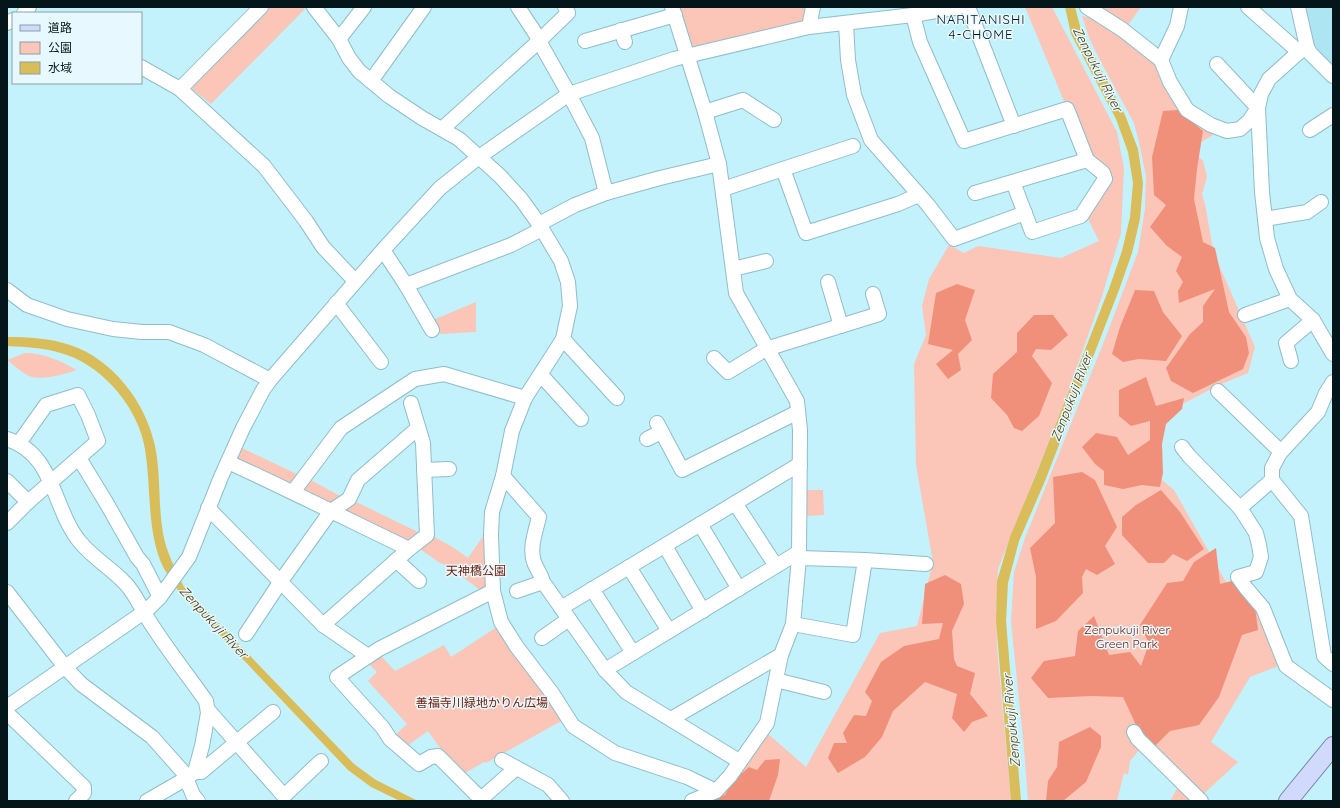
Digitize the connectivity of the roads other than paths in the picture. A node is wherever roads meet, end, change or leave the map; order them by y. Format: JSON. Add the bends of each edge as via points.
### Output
{"nodes":[{"id":1,"x":261,"y":7,"type":"edge"},
{"id":2,"x":314,"y":7,"type":"edge"},
{"id":3,"x":364,"y":7,"type":"edge"},
{"id":4,"x":424,"y":7,"type":"edge"},
{"id":5,"x":518,"y":7,"type":"edge"},
{"id":6,"x":565,"y":7,"type":"edge"},
{"id":7,"x":814,"y":7,"type":"edge"},
{"id":8,"x":956,"y":7,"type":"edge"},
{"id":9,"x":959,"y":7,"type":"edge"},
{"id":10,"x":968,"y":7,"type":"edge"},
{"id":11,"x":1087,"y":7,"type":"edge"},
{"id":12,"x":1181,"y":7,"type":"edge"},
{"id":13,"x":1248,"y":7,"type":"edge"},
{"id":14,"x":1298,"y":7,"type":"edge"},
{"id":15,"x":674,"y":11,"type":"edge"},
{"id":16,"x":913,"y":15,"type":"junction"},
{"id":17,"x":846,"y":24,"type":"junction"},
{"id":18,"x":809,"y":27,"type":"junction"},
{"id":19,"x":339,"y":39,"type":"junction"},
{"id":20,"x":585,"y":41,"type":"dead end"},
{"id":21,"x":539,"y":42,"type":"junction"},
{"id":22,"x":1303,"y":50,"type":"junction"},
{"id":23,"x":688,"y":56,"type":"junction"},
{"id":24,"x":1161,"y":60,"type":"junction"},
{"id":25,"x":1217,"y":64,"type":"dead end"},
{"id":26,"x":142,"y":68,"type":"edge"},
{"id":27,"x":1333,"y":76,"type":"edge"},
{"id":28,"x":371,"y":81,"type":"junction"},
{"id":29,"x":180,"y":89,"type":"junction"},
{"id":30,"x":569,"y":94,"type":"junction"},
{"id":31,"x":1258,"y":108,"type":"junction"},
{"id":32,"x":705,"y":112,"type":"junction"},
{"id":33,"x":1333,"y":115,"type":"edge"},
{"id":34,"x":774,"y":120,"type":"dead end"},
{"id":35,"x":1014,"y":126,"type":"junction"},
{"id":36,"x":442,"y":129,"type":"junction"},
{"id":37,"x":1310,"y":130,"type":"dead end"},
{"id":38,"x":853,"y":146,"type":"dead end"},
{"id":39,"x":479,"y":157,"type":"junction"},
{"id":40,"x":1087,"y":160,"type":"junction"},
{"id":41,"x":719,"y":164,"type":"junction"},
{"id":42,"x":782,"y":169,"type":"junction"},
{"id":43,"x":1013,"y":182,"type":"junction"},
{"id":44,"x":723,"y":190,"type":"junction"},
{"id":45,"x":606,"y":193,"type":"junction"},
{"id":46,"x":975,"y":193,"type":"dead end"},
{"id":47,"x":917,"y":194,"type":"junction"},
{"id":48,"x":1321,"y":202,"type":"dead end"},
{"id":49,"x":1025,"y":213,"type":"junction"},
{"id":50,"x":1264,"y":219,"type":"junction"},
{"id":51,"x":540,"y":227,"type":"junction"},
{"id":52,"x":383,"y":250,"type":"junction"},
{"id":53,"x":766,"y":261,"type":"dead end"},
{"id":54,"x":733,"y":269,"type":"junction"},
{"id":55,"x":355,"y":281,"type":"junction"},
{"id":56,"x":828,"y":282,"type":"dead end"},
{"id":57,"x":406,"y":285,"type":"junction"},
{"id":58,"x":7,"y":290,"type":"edge"},
{"id":59,"x":873,"y":294,"type":"dead end"},
{"id":60,"x":1290,"y":299,"type":"junction"},
{"id":61,"x":336,"y":303,"type":"junction"},
{"id":62,"x":1245,"y":314,"type":"dead end"},
{"id":63,"x":1313,"y":320,"type":"junction"},
{"id":64,"x":841,"y":326,"type":"junction"},
{"id":65,"x":432,"y":330,"type":"dead end"},
{"id":66,"x":563,"y":339,"type":"junction"},
{"id":67,"x":766,"y":349,"type":"junction"},
{"id":68,"x":1333,"y":354,"type":"edge"},
{"id":69,"x":714,"y":358,"type":"dead end"},
{"id":70,"x":1291,"y":361,"type":"dead end"},
{"id":71,"x":381,"y":362,"type":"dead end"},
{"id":72,"x":541,"y":375,"type":"junction"},
{"id":73,"x":270,"y":380,"type":"junction"},
{"id":74,"x":1333,"y":382,"type":"edge"},
{"id":75,"x":1218,"y":390,"type":"dead end"},
{"id":76,"x":609,"y":394,"type":"dead end"},
{"id":77,"x":525,"y":398,"type":"junction"},
{"id":78,"x":411,"y":403,"type":"dead end"},
{"id":79,"x":798,"y":412,"type":"junction"},
{"id":80,"x":581,"y":419,"type":"dead end"},
{"id":81,"x":418,"y":428,"type":"junction"},
{"id":82,"x":648,"y":439,"type":"dead end"},
{"id":83,"x":13,"y":441,"type":"edge"},
{"id":84,"x":1182,"y":447,"type":"dead end"},
{"id":85,"x":1281,"y":452,"type":"junction"},
{"id":86,"x":79,"y":458,"type":"junction"},
{"id":87,"x":228,"y":462,"type":"junction"},
{"id":88,"x":800,"y":464,"type":"junction"},
{"id":89,"x":449,"y":469,"type":"dead end"},
{"id":90,"x":424,"y":470,"type":"junction"},
{"id":91,"x":503,"y":476,"type":"junction"},
{"id":92,"x":1272,"y":480,"type":"junction"},
{"id":93,"x":7,"y":481,"type":"edge"},
{"id":94,"x":51,"y":483,"type":"junction"},
{"id":95,"x":293,"y":492,"type":"junction"},
{"id":96,"x":28,"y":502,"type":"junction"},
{"id":97,"x":735,"y":503,"type":"junction"},
{"id":98,"x":208,"y":508,"type":"junction"},
{"id":99,"x":1240,"y":508,"type":"junction"},
{"id":100,"x":331,"y":511,"type":"junction"},
{"id":101,"x":7,"y":523,"type":"edge"},
{"id":102,"x":700,"y":524,"type":"junction"},
{"id":103,"x":665,"y":546,"type":"junction"},
{"id":104,"x":410,"y":549,"type":"junction"},
{"id":105,"x":799,"y":555,"type":"junction"},
{"id":106,"x":396,"y":560,"type":"junction"},
{"id":107,"x":865,"y":560,"type":"junction"},
{"id":108,"x":926,"y":564,"type":"dead end"},
{"id":109,"x":776,"y":566,"type":"junction"},
{"id":110,"x":629,"y":567,"type":"junction"},
{"id":111,"x":280,"y":581,"type":"junction"},
{"id":112,"x":419,"y":581,"type":"dead end"},
{"id":113,"x":543,"y":582,"type":"junction"},
{"id":114,"x":592,"y":589,"type":"junction"},
{"id":115,"x":739,"y":589,"type":"junction"},
{"id":116,"x":493,"y":591,"type":"junction"},
{"id":117,"x":517,"y":591,"type":"dead end"},
{"id":118,"x":7,"y":592,"type":"edge"},
{"id":119,"x":162,"y":594,"type":"junction"},
{"id":120,"x":703,"y":611,"type":"junction"},
{"id":121,"x":144,"y":612,"type":"junction"},
{"id":122,"x":565,"y":614,"type":"junction"},
{"id":123,"x":323,"y":624,"type":"junction"},
{"id":124,"x":793,"y":624,"type":"junction"},
{"id":125,"x":669,"y":631,"type":"junction"},
{"id":126,"x":246,"y":634,"type":"dead end"},
{"id":127,"x":542,"y":638,"type":"dead end"},
{"id":128,"x":633,"y":653,"type":"junction"},
{"id":129,"x":781,"y":654,"type":"junction"},
{"id":130,"x":368,"y":656,"type":"junction"},
{"id":131,"x":1333,"y":664,"type":"edge"},
{"id":132,"x":65,"y":667,"type":"junction"},
{"id":133,"x":605,"y":670,"type":"junction"},
{"id":134,"x":776,"y":680,"type":"junction"},
{"id":135,"x":824,"y":692,"type":"dead end"},
{"id":136,"x":1333,"y":700,"type":"edge"},
{"id":137,"x":7,"y":707,"type":"edge"},
{"id":138,"x":208,"y":710,"type":"junction"},
{"id":139,"x":273,"y":712,"type":"dead end"},
{"id":140,"x":7,"y":713,"type":"edge"},
{"id":141,"x":672,"y":719,"type":"junction"},
{"id":142,"x":1134,"y":732,"type":"dead end"},
{"id":143,"x":237,"y":743,"type":"junction"},
{"id":144,"x":1333,"y":746,"type":"edge"},
{"id":145,"x":502,"y":760,"type":"dead end"},
{"id":146,"x":321,"y":761,"type":"dead end"},
{"id":147,"x":739,"y":761,"type":"junction"},
{"id":148,"x":516,"y":768,"type":"junction"},
{"id":149,"x":191,"y":775,"type":"junction"},
{"id":150,"x":716,"y":791,"type":"junction"},
{"id":151,"x":286,"y":798,"type":"edge"},
{"id":152,"x":559,"y":800,"type":"edge"},
{"id":153,"x":76,"y":801,"type":"edge"},
{"id":154,"x":147,"y":801,"type":"edge"},
{"id":155,"x":198,"y":801,"type":"edge"},
{"id":156,"x":692,"y":801,"type":"edge"},
{"id":157,"x":1201,"y":801,"type":"edge"},
{"id":158,"x":1288,"y":801,"type":"edge"}],
"edges":[{"from":1,"to":29,"type":"street"},
{"from":2,"to":19,"type":"street"},
{"from":3,"to":19,"type":"street"},
{"from":4,"to":28,"type":"street"},
{"from":5,"to":21,"type":"street"},
{"from":6,"to":21,"type":"street","via":[[568,13]]},
{"from":7,"to":18,"type":"street"},
{"from":8,"to":9,"type":"street"},
{"from":8,"to":16,"type":"street"},
{"from":10,"to":35,"type":"street"},
{"from":11,"to":24,"type":"street","via":[[1123,30]]},
{"from":12,"to":24,"type":"street","via":[[1177,26]]},
{"from":13,"to":22,"type":"street"},
{"from":14,"to":22,"type":"street"},
{"from":15,"to":20,"type":"street","via":[[623,36]]},
{"from":15,"to":23,"type":"street"},
{"from":16,"to":17,"type":"street"},
{"from":16,"to":35,"type":"street","via":[[920,42],[964,141]]},
{"from":17,"to":18,"type":"street"},
{"from":17,"to":47,"type":"street","via":[[848,60],[854,95],[871,140]]},
{"from":18,"to":23,"type":"street"},
{"from":19,"to":28,"type":"street","via":[[349,58]]},
{"from":21,"to":30,"type":"street"},
{"from":21,"to":36,"type":"street"},
{"from":22,"to":27,"type":"street","via":[[1310,53]]},
{"from":22,"to":31,"type":"street","via":[[1268,79]]},
{"from":23,"to":30,"type":"street"},
{"from":23,"to":32,"type":"street"},
{"from":24,"to":31,"type":"street","via":[[1170,82],[1187,110],[1211,125],[1228,131],[1240,129]]},
{"from":25,"to":31,"type":"street"},
{"from":26,"to":29,"type":"street"},
{"from":28,"to":36,"type":"street","via":[[389,96]]},
{"from":29,"to":55,"type":"street","via":[[264,166],[323,247]]},
{"from":30,"to":39,"type":"street"},
{"from":30,"to":45,"type":"street","via":[[592,138]]},
{"from":31,"to":50,"type":"street"},
{"from":32,"to":34,"type":"street","via":[[743,100]]},
{"from":32,"to":41,"type":"street"},
{"from":33,"to":37,"type":"street"},
{"from":35,"to":40,"type":"street","via":[[1067,109]]},
{"from":36,"to":39,"type":"street","via":[[459,139]]},
{"from":38,"to":42,"type":"street"},
{"from":39,"to":51,"type":"street","via":[[521,199]]},
{"from":39,"to":52,"type":"street","via":[[440,188]]},
{"from":40,"to":43,"type":"street"},
{"from":40,"to":49,"type":"street","via":[[1103,173],[1105,179],[1081,216],[1032,232]]},
{"from":41,"to":44,"type":"street"},
{"from":41,"to":45,"type":"street"},
{"from":42,"to":44,"type":"street"},
{"from":42,"to":47,"type":"street","via":[[806,232],[898,204]]},
{"from":43,"to":46,"type":"street"},
{"from":43,"to":49,"type":"street"},
{"from":44,"to":54,"type":"street"},
{"from":45,"to":51,"type":"street","via":[[575,205]]},
{"from":47,"to":49,"type":"street","via":[[954,238]]},
{"from":48,"to":50,"type":"street","via":[[1307,212]]},
{"from":50,"to":60,"type":"street","via":[[1276,269]]},
{"from":51,"to":57,"type":"street","via":[[511,245]]},
{"from":51,"to":66,"type":"street","via":[[561,261],[568,282],[570,306]]},
{"from":52,"to":55,"type":"street"},
{"from":52,"to":57,"type":"street"},
{"from":53,"to":54,"type":"street"},
{"from":54,"to":67,"type":"street","via":[[736,293]]},
{"from":55,"to":61,"type":"street"},
{"from":56,"to":64,"type":"street"},
{"from":57,"to":65,"type":"street"},
{"from":58,"to":73,"type":"street","via":[[27,306],[67,319],[113,329],[169,332],[204,345]]},
{"from":59,"to":64,"type":"street","via":[[879,314]]},
{"from":60,"to":62,"type":"street"},
{"from":60,"to":63,"type":"street"},
{"from":61,"to":71,"type":"street"},
{"from":61,"to":73,"type":"street"},
{"from":63,"to":68,"type":"street"},
{"from":63,"to":70,"type":"street","via":[[1286,343]]},
{"from":64,"to":67,"type":"street"},
{"from":66,"to":72,"type":"street"},
{"from":66,"to":76,"type":"street"},
{"from":67,"to":69,"type":"street","via":[[728,372]]},
{"from":67,"to":79,"type":"street","via":[[797,401]]},
{"from":72,"to":77,"type":"street"},
{"from":72,"to":80,"type":"street"},
{"from":73,"to":87,"type":"street","via":[[243,428]]},
{"from":74,"to":85,"type":"street","via":[[1318,412]]},
{"from":75,"to":85,"type":"street"},
{"from":77,"to":91,"type":"street","via":[[512,431]]},
{"from":77,"to":95,"type":"street","via":[[444,374],[415,379],[341,428]]},
{"from":78,"to":81,"type":"street"},
{"from":79,"to":82,"type":"street","via":[[677,472],[659,428]]},
{"from":79,"to":88,"type":"street"},
{"from":81,"to":90,"type":"street","via":[[423,443]]},
{"from":81,"to":100,"type":"street","via":[[358,480],[349,499]]},
{"from":83,"to":86,"type":"street","via":[[46,405],[78,395],[98,441]]},
{"from":83,"to":94,"type":"street","via":[[26,447],[41,464]]},
{"from":84,"to":99,"type":"street"},
{"from":85,"to":92,"type":"street","via":[[1272,468]]},
{"from":86,"to":94,"type":"street"},
{"from":86,"to":119,"type":"street","via":[[137,557]]},
{"from":87,"to":95,"type":"street"},
{"from":87,"to":98,"type":"street"},
{"from":88,"to":97,"type":"street"},
{"from":88,"to":105,"type":"street"},
{"from":89,"to":90,"type":"street"},
{"from":90,"to":104,"type":"street","via":[[427,535]]},
{"from":91,"to":113,"type":"street","via":[[539,517],[532,554]]},
{"from":91,"to":116,"type":"street","via":[[492,512]]},
{"from":92,"to":99,"type":"street"},
{"from":92,"to":131,"type":"street","via":[[1301,516],[1324,656]]},
{"from":93,"to":96,"type":"street"},
{"from":94,"to":96,"type":"street"},
{"from":94,"to":121,"type":"street","via":[[66,522],[80,542],[126,584]]},
{"from":95,"to":100,"type":"street"},
{"from":96,"to":101,"type":"street"},
{"from":97,"to":102,"type":"street"},
{"from":97,"to":109,"type":"street"},
{"from":98,"to":111,"type":"street"},
{"from":98,"to":119,"type":"street","via":[[189,557]]},
{"from":99,"to":136,"type":"street","via":[[1256,533],[1261,557],[1256,572],[1238,577],[1263,608],[1286,666]]},
{"from":100,"to":104,"type":"street"},
{"from":100,"to":111,"type":"street"},
{"from":102,"to":103,"type":"street"},
{"from":102,"to":115,"type":"street"},
{"from":103,"to":110,"type":"street"},
{"from":103,"to":120,"type":"street"},
{"from":104,"to":106,"type":"street"},
{"from":105,"to":107,"type":"street"},
{"from":105,"to":109,"type":"street"},
{"from":105,"to":124,"type":"street"},
{"from":106,"to":112,"type":"street"},
{"from":106,"to":123,"type":"street"},
{"from":107,"to":108,"type":"street"},
{"from":107,"to":124,"type":"street","via":[[854,635]]},
{"from":109,"to":115,"type":"street"},
{"from":110,"to":114,"type":"street"},
{"from":110,"to":125,"type":"street"},
{"from":111,"to":123,"type":"street"},
{"from":111,"to":126,"type":"street"},
{"from":113,"to":117,"type":"street"},
{"from":113,"to":122,"type":"street"},
{"from":114,"to":122,"type":"street"},
{"from":114,"to":128,"type":"street"},
{"from":115,"to":120,"type":"street"},
{"from":116,"to":130,"type":"street"},
{"from":116,"to":150,"type":"street","via":[[501,622],[552,692],[573,726],[614,753],[687,777]]},
{"from":118,"to":132,"type":"street"},
{"from":119,"to":121,"type":"street"},
{"from":120,"to":125,"type":"street"},
{"from":121,"to":132,"type":"street"},
{"from":121,"to":138,"type":"street","via":[[206,701]]},
{"from":122,"to":127,"type":"street"},
{"from":122,"to":133,"type":"street"},
{"from":123,"to":130,"type":"street"},
{"from":124,"to":129,"type":"street"},
{"from":125,"to":128,"type":"street"},
{"from":128,"to":133,"type":"street"},
{"from":129,"to":134,"type":"street"},
{"from":129,"to":141,"type":"street"},
{"from":130,"to":148,"type":"street","via":[[337,677],[390,739],[419,764],[432,756],[438,756],[481,799]]},
{"from":132,"to":137,"type":"street"},
{"from":132,"to":149,"type":"street","via":[[81,684],[152,737],[184,773]]},
{"from":133,"to":141,"type":"street","via":[[626,692]]},
{"from":134,"to":135,"type":"street"},
{"from":134,"to":147,"type":"street","via":[[766,723]]},
{"from":138,"to":143,"type":"street"},
{"from":138,"to":149,"type":"street","via":[[202,746]]},
{"from":139,"to":143,"type":"street"},
{"from":140,"to":153,"type":"street","via":[[84,787],[84,793]]},
{"from":141,"to":147,"type":"street"},
{"from":142,"to":157,"type":"street","via":[[1138,739]]},
{"from":143,"to":149,"type":"street","via":[[201,772]]},
{"from":143,"to":151,"type":"street"},
{"from":144,"to":158,"type":"main road"},
{"from":145,"to":148,"type":"street"},
{"from":146,"to":151,"type":"street"},
{"from":147,"to":150,"type":"street"},
{"from":148,"to":152,"type":"street","via":[[548,785]]},
{"from":149,"to":154,"type":"street"},
{"from":149,"to":155,"type":"street","via":[[193,795]]},
{"from":150,"to":156,"type":"street"}]}
